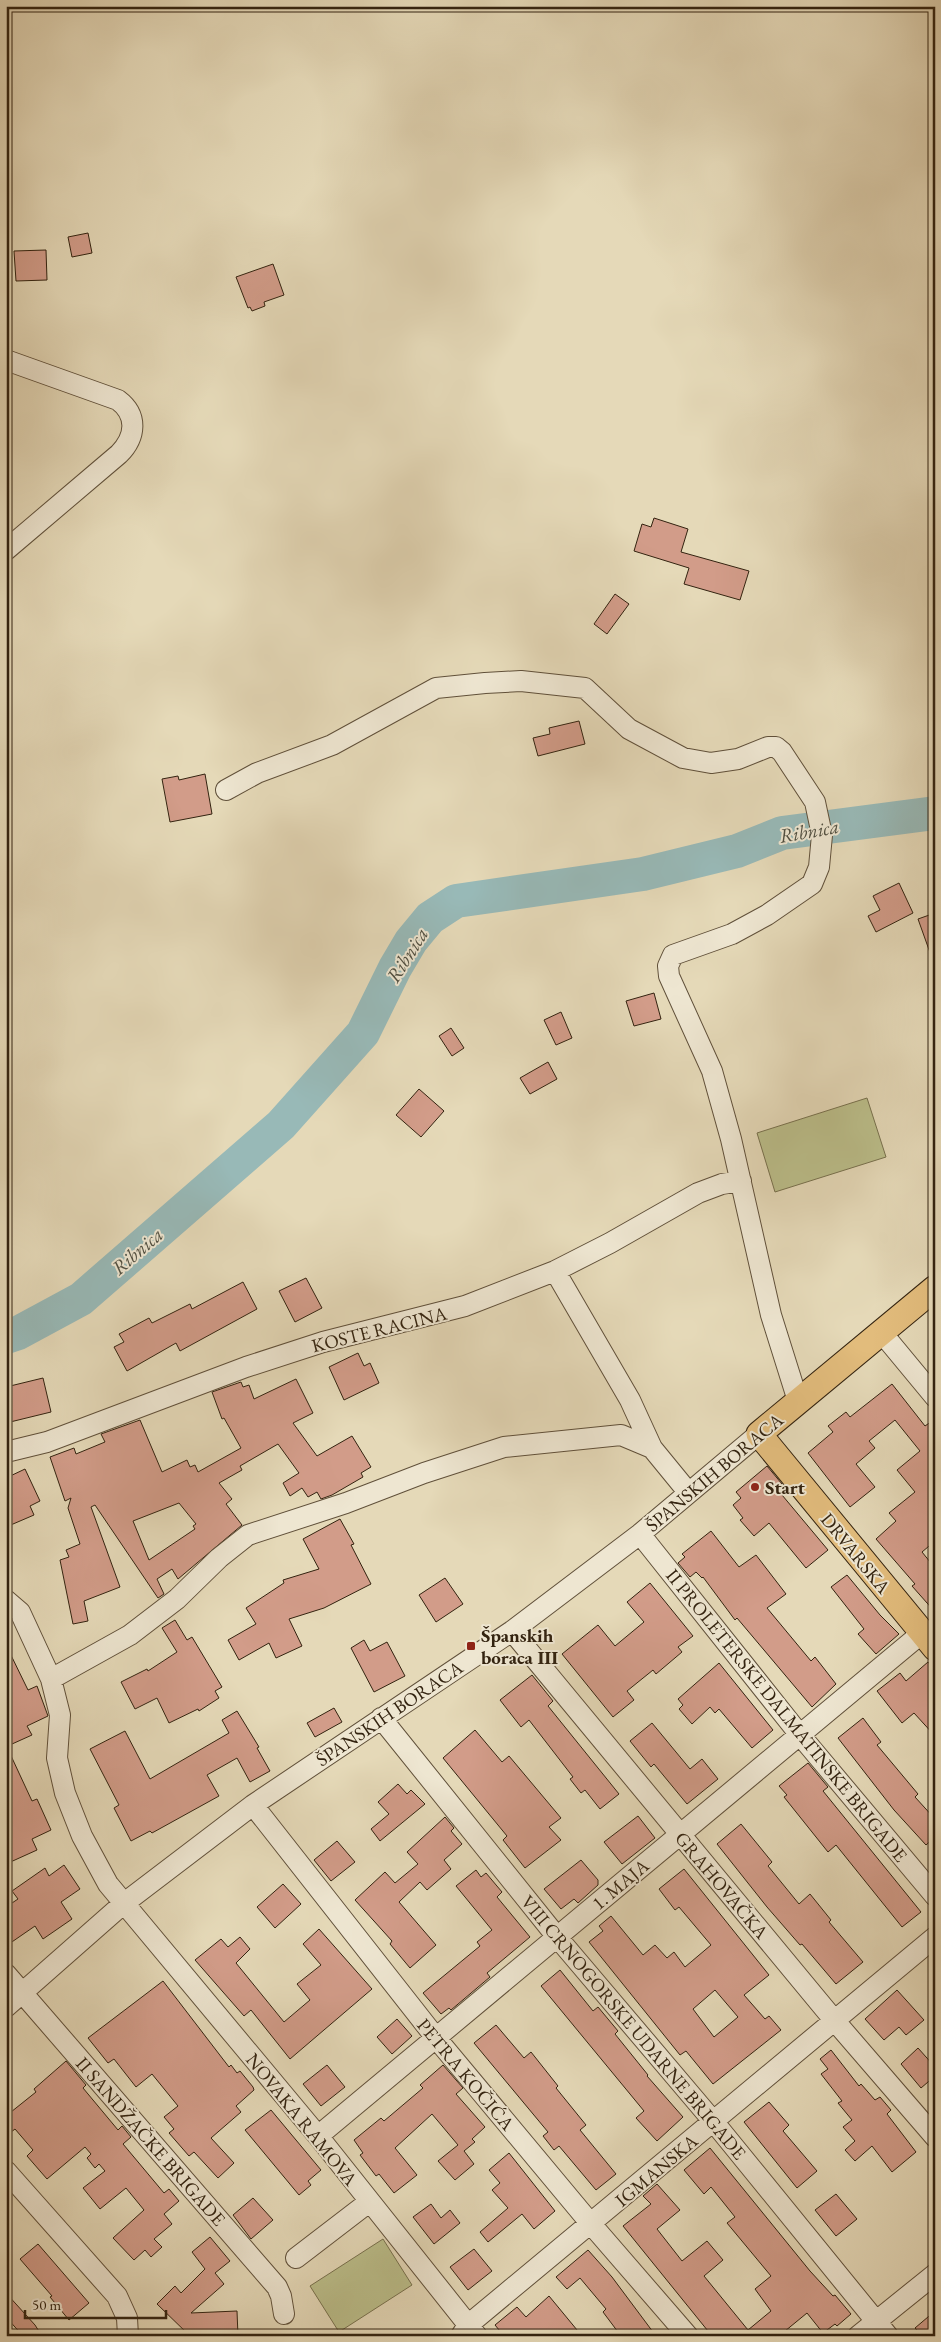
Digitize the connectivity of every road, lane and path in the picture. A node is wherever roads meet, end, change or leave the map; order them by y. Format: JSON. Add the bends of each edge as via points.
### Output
{"nodes":[{"id":1,"x":6,"y":360,"type":"edge"},
{"id":2,"x":6,"y":550,"type":"edge"},
{"id":3,"x":226,"y":790,"type":"dead end"},
{"id":4,"x":741,"y":1181,"type":"junction"},
{"id":5,"x":555,"y":1271,"type":"junction"},
{"id":6,"x":935,"y":1288,"type":"edge"},
{"id":7,"x":882,"y":1333,"type":"junction"},
{"id":8,"x":935,"y":1397,"type":"edge"},
{"id":9,"x":798,"y":1402,"type":"junction"},
{"id":10,"x":759,"y":1434,"type":"junction"},
{"id":11,"x":652,"y":1448,"type":"junction"},
{"id":12,"x":6,"y":1452,"type":"edge"},
{"id":13,"x":688,"y":1492,"type":"junction"},
{"id":14,"x":640,"y":1534,"type":"junction"},
{"id":15,"x":6,"y":1600,"type":"edge"},
{"id":16,"x":512,"y":1631,"type":"junction"},
{"id":17,"x":928,"y":1640,"type":"edge"},
{"id":18,"x":51,"y":1679,"type":"junction"},
{"id":19,"x":381,"y":1718,"type":"junction"},
{"id":20,"x":800,"y":1734,"type":"junction"},
{"id":21,"x":253,"y":1805,"type":"junction"},
{"id":22,"x":680,"y":1834,"type":"junction"},
{"id":23,"x":935,"y":1896,"type":"edge"},
{"id":24,"x":123,"y":1904,"type":"junction"},
{"id":25,"x":557,"y":1937,"type":"junction"},
{"id":26,"x":935,"y":1937,"type":"edge"},
{"id":27,"x":6,"y":1974,"type":"edge"},
{"id":28,"x":23,"y":1992,"type":"junction"},
{"id":29,"x":6,"y":2007,"type":"edge"},
{"id":30,"x":834,"y":2020,"type":"junction"},
{"id":31,"x":436,"y":2038,"type":"junction"},
{"id":32,"x":713,"y":2121,"type":"junction"},
{"id":33,"x":318,"y":2136,"type":"junction"},
{"id":34,"x":935,"y":2137,"type":"edge"},
{"id":35,"x":6,"y":2171,"type":"edge"},
{"id":36,"x":369,"y":2202,"type":"junction"},
{"id":37,"x":591,"y":2224,"type":"junction"},
{"id":38,"x":296,"y":2258,"type":"dead end"},
{"id":39,"x":935,"y":2274,"type":"edge"},
{"id":40,"x":284,"y":2314,"type":"dead end"},
{"id":41,"x":128,"y":2327,"type":"edge"},
{"id":42,"x":882,"y":2329,"type":"edge"},
{"id":43,"x":468,"y":2332,"type":"edge"},
{"id":44,"x":688,"y":2336,"type":"edge"},
{"id":45,"x":858,"y":2336,"type":"edge"}],
"edges":[{"from":1,"to":2,"type":"street","via":[[118,400],[130,412],[134,430],[119,454]]},
{"from":3,"to":4,"type":"street","via":[[258,773],[332,745],[436,688],[521,681],[585,688],[629,729],[683,758],[711,763],[738,759],[776,747],[815,802],[822,835],[819,867],[812,884],[732,934],[673,955],[668,966],[669,976],[712,1072]]},
{"from":4,"to":5,"type":"street","name":"KOSTE RACINA","via":[[698,1193]]},
{"from":4,"to":9,"type":"street","via":[[772,1315]]},
{"from":5,"to":11,"type":"street","via":[[630,1400]]},
{"from":5,"to":12,"type":"street","name":"KOSTE RACINA","via":[[465,1306],[323,1342],[246,1367],[47,1442]]},
{"from":6,"to":7,"type":"main road","name":"ŠPANSKIH BORACA"},
{"from":7,"to":8,"type":"street"},
{"from":7,"to":9,"type":"main road","name":"ŠPANSKIH BORACA"},
{"from":9,"to":10,"type":"main road","name":"ŠPANSKIH BORACA"},
{"from":10,"to":13,"type":"street","name":"ŠPANSKIH BORACA"},
{"from":10,"to":17,"type":"main road","name":"DRVARSKA"},
{"from":11,"to":13,"type":"street"},
{"from":11,"to":18,"type":"street","via":[[621,1435],[504,1447],[248,1535],[177,1599],[130,1635]]},
{"from":13,"to":14,"type":"street","name":"ŠPANSKIH BORACA"},
{"from":14,"to":16,"type":"street","name":"ŠPANSKIH BORACA"},
{"from":14,"to":20,"type":"street","name":"II PROLETERSKE DALMATINSKE BRIGADE"},
{"from":15,"to":18,"type":"street","name":"NOVAKA RAMOVA","via":[[20,1612]]},
{"from":16,"to":19,"type":"street","name":"ŠPANSKIH BORACA"},
{"from":16,"to":22,"type":"street","name":"GRAHOVAČKA"},
{"from":17,"to":20,"type":"street","name":"1. MAJA"},
{"from":18,"to":24,"type":"street","name":"NOVAKA RAMOVA","via":[[60,1715],[57,1758],[65,1793],[91,1856]]},
{"from":19,"to":21,"type":"street","name":"ŠPANSKIH BORACA"},
{"from":19,"to":25,"type":"street","name":"VIII CRNOGORSKE UDARNE BRIGADE"},
{"from":20,"to":22,"type":"street","name":"1. MAJA"},
{"from":20,"to":23,"type":"street","name":"II PROLETERSKE DALMATINSKE BRIGADE"},
{"from":21,"to":24,"type":"street","name":"ŠPANSKIH BORACA"},
{"from":21,"to":31,"type":"street","name":"PETRA KOČIĆA"},
{"from":22,"to":25,"type":"street","name":"1. MAJA"},
{"from":22,"to":30,"type":"street","name":"GRAHOVAČKA"},
{"from":24,"to":28,"type":"street","name":"ŠPANSKIH BORACA"},
{"from":24,"to":33,"type":"street","name":"NOVAKA RAMOVA"},
{"from":25,"to":31,"type":"street","name":"1. MAJA"},
{"from":25,"to":32,"type":"street","name":"VIII CRNOGORSKE UDARNE BRIGADE"},
{"from":26,"to":30,"type":"street","name":"IGMANSKA"},
{"from":27,"to":28,"type":"street","name":"II SANDŽAČKE BRIGADE"},
{"from":28,"to":29,"type":"street","name":"ŠPANSKIH BORACA"},
{"from":28,"to":40,"type":"street","name":"II SANDŽAČKE BRIGADE","via":[[276,2287]]},
{"from":30,"to":32,"type":"street","name":"IGMANSKA"},
{"from":30,"to":34,"type":"street","name":"GRAHOVAČKA"},
{"from":31,"to":33,"type":"street","name":"1. MAJA"},
{"from":31,"to":37,"type":"street","name":"PETRA KOČIĆA"},
{"from":32,"to":37,"type":"street","name":"IGMANSKA"},
{"from":32,"to":42,"type":"street","name":"VIII CRNOGORSKE UDARNE BRIGADE"},
{"from":33,"to":36,"type":"street","name":"NOVAKA RAMOVA"},
{"from":35,"to":41,"type":"street","via":[[109,2286],[123,2306]]},
{"from":36,"to":38,"type":"street"},
{"from":36,"to":43,"type":"street","name":"NOVAKA RAMOVA"},
{"from":37,"to":43,"type":"street","name":"IGMANSKA"},
{"from":37,"to":44,"type":"street","name":"PETRA KOČIĆA"},
{"from":39,"to":42,"type":"street"},
{"from":42,"to":45,"type":"street"}]}
